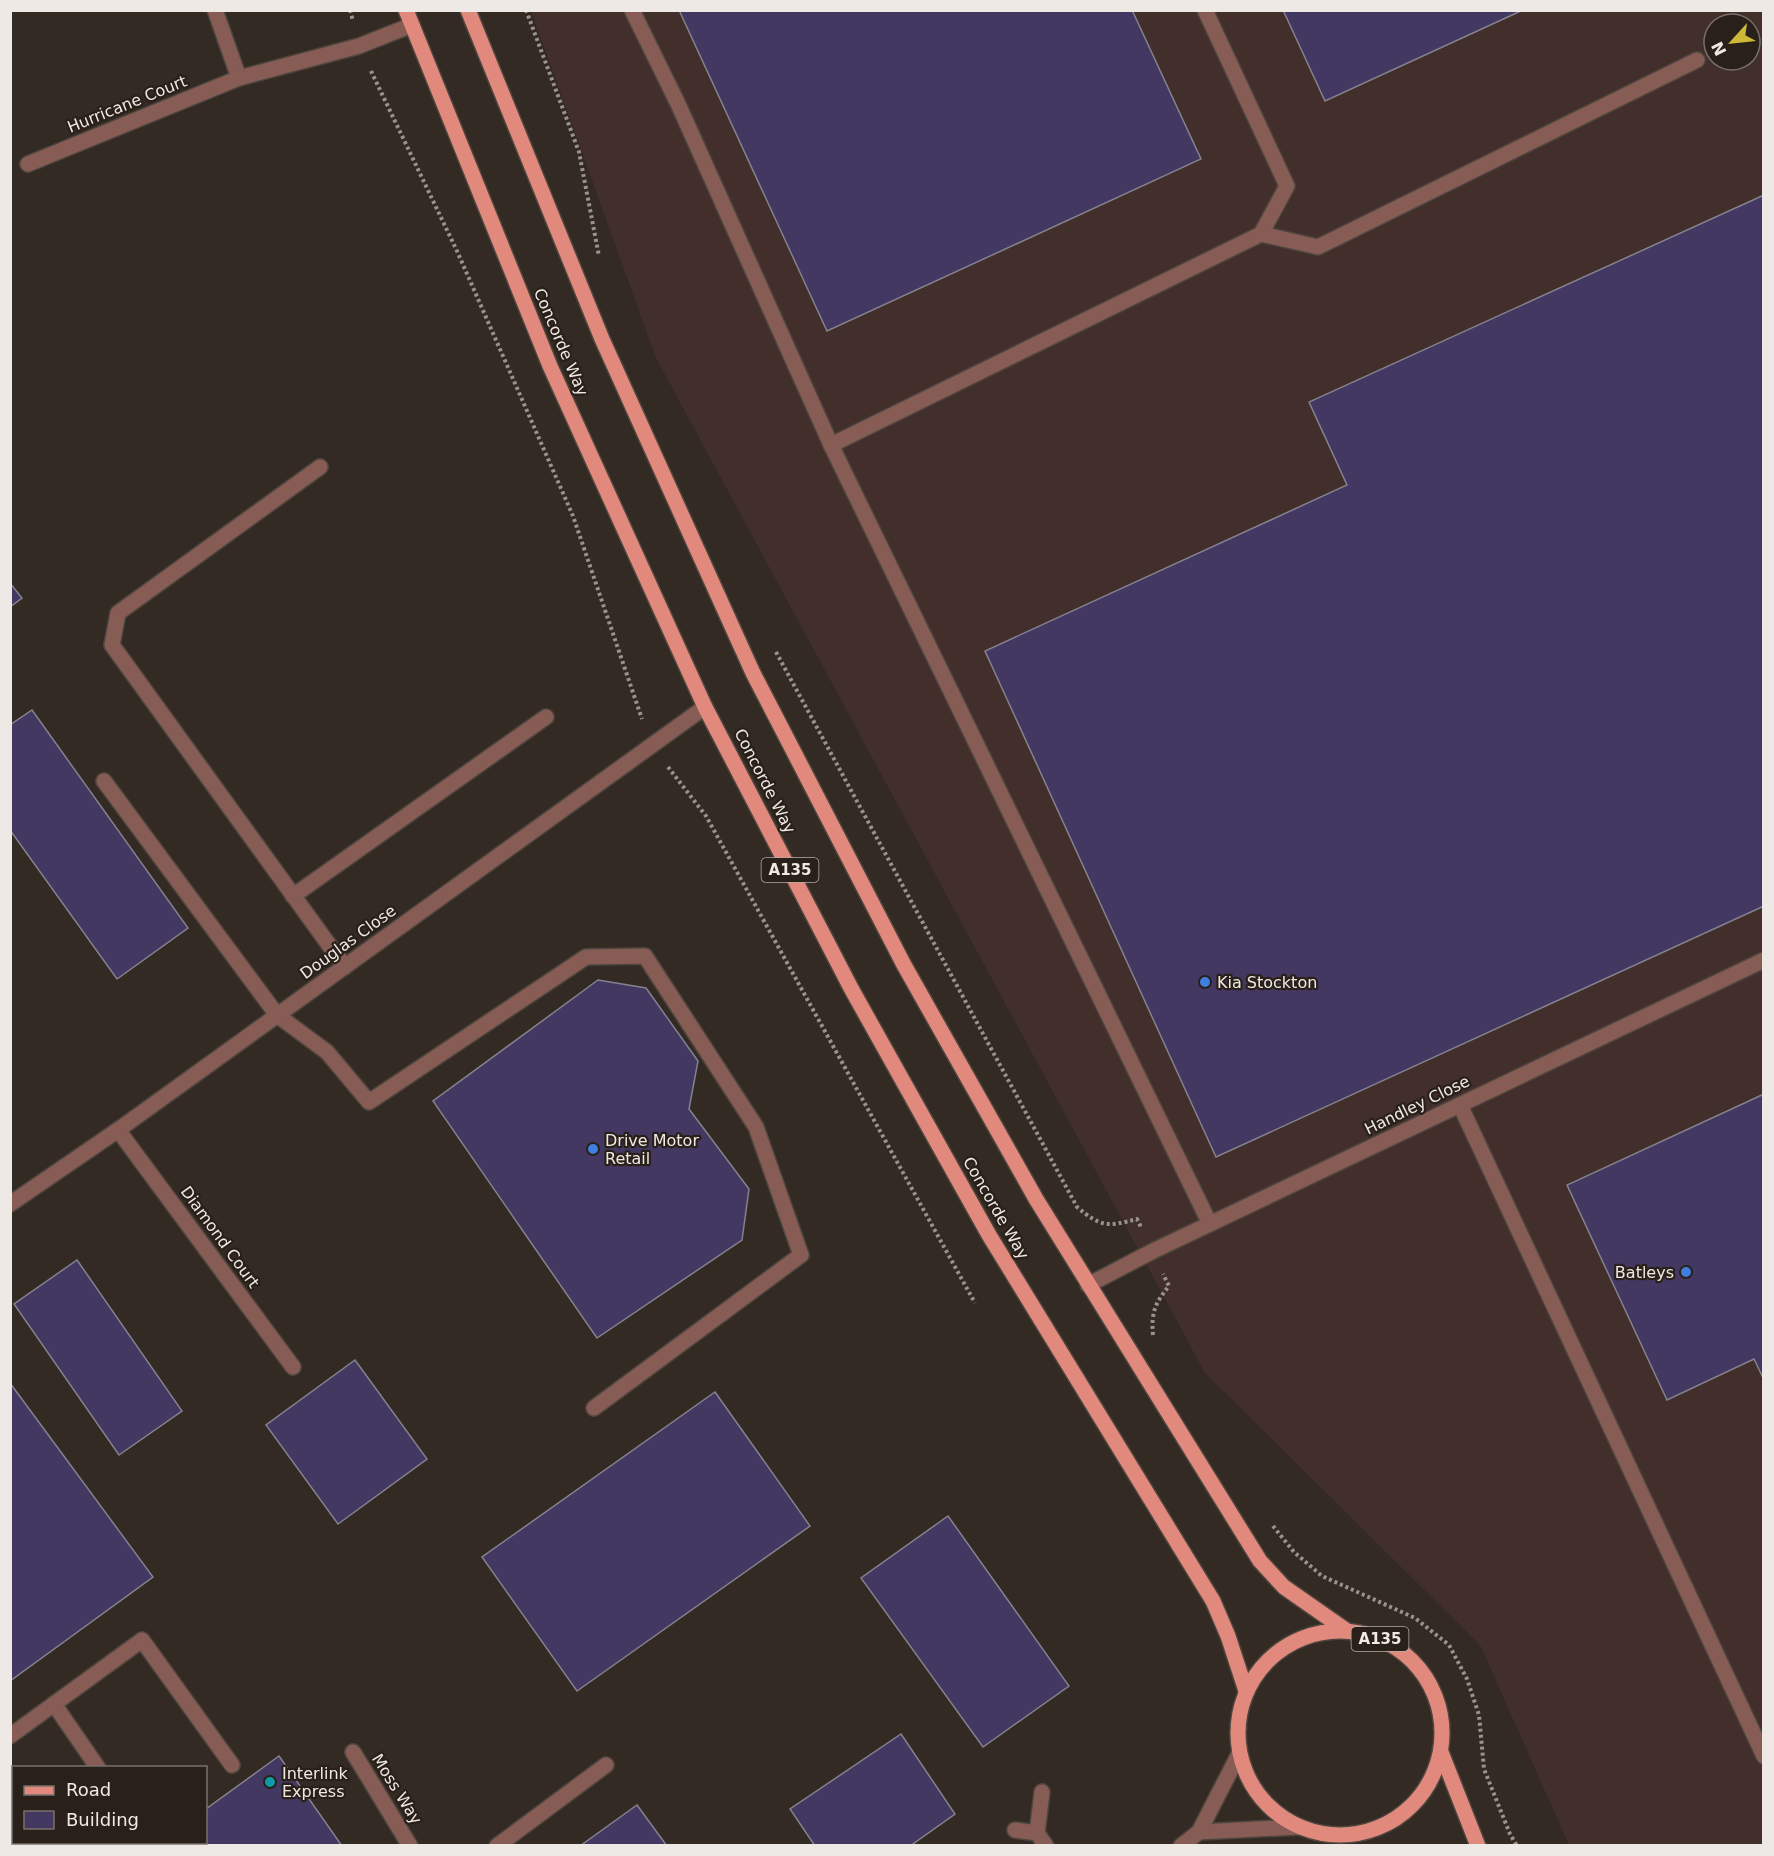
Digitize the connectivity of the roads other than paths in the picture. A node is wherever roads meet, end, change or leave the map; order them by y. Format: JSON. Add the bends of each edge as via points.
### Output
{"nodes":[{"id":1,"x":215,"y":10,"type":"edge"},
{"id":2,"x":468,"y":10,"type":"edge"},
{"id":3,"x":632,"y":10,"type":"edge"},
{"id":4,"x":1206,"y":10,"type":"edge"},
{"id":5,"x":409,"y":18,"type":"edge"},
{"id":6,"x":1697,"y":60,"type":"dead end"},
{"id":7,"x":239,"y":78,"type":"junction"},
{"id":8,"x":28,"y":164,"type":"dead end"},
{"id":9,"x":1261,"y":234,"type":"junction"},
{"id":10,"x":831,"y":445,"type":"junction"},
{"id":11,"x":320,"y":467,"type":"dead end"},
{"id":12,"x":705,"y":707,"type":"junction"},
{"id":13,"x":546,"y":717,"type":"dead end"},
{"id":14,"x":104,"y":781,"type":"dead end"},
{"id":15,"x":293,"y":896,"type":"junction"},
{"id":16,"x":1764,"y":960,"type":"edge"},
{"id":17,"x":345,"y":967,"type":"junction"},
{"id":18,"x":277,"y":1015,"type":"junction"},
{"id":19,"x":1460,"y":1105,"type":"junction"},
{"id":20,"x":118,"y":1130,"type":"junction"},
{"id":21,"x":10,"y":1204,"type":"edge"},
{"id":22,"x":1210,"y":1224,"type":"junction"},
{"id":23,"x":1088,"y":1285,"type":"junction"},
{"id":24,"x":293,"y":1367,"type":"dead end"},
{"id":25,"x":594,"y":1408,"type":"dead end"},
{"id":26,"x":1347,"y":1631,"type":"junction"},
{"id":27,"x":1246,"y":1691,"type":"junction"},
{"id":28,"x":54,"y":1704,"type":"junction"},
{"id":29,"x":10,"y":1736,"type":"edge"},
{"id":30,"x":353,"y":1752,"type":"dead end"},
{"id":31,"x":1441,"y":1752,"type":"junction"},
{"id":32,"x":1239,"y":1754,"type":"junction"},
{"id":33,"x":1764,"y":1756,"type":"edge"},
{"id":34,"x":231,"y":1765,"type":"dead end"},
{"id":35,"x":606,"y":1765,"type":"dead end"},
{"id":36,"x":97,"y":1766,"type":"edge"},
{"id":37,"x":1042,"y":1792,"type":"dead end"},
{"id":38,"x":1299,"y":1827,"type":"junction"},
{"id":39,"x":1015,"y":1830,"type":"dead end"},
{"id":40,"x":1200,"y":1832,"type":"junction"},
{"id":41,"x":1360,"y":1834,"type":"junction"},
{"id":42,"x":1041,"y":1839,"type":"edge"},
{"id":43,"x":410,"y":1845,"type":"edge"},
{"id":44,"x":497,"y":1845,"type":"edge"},
{"id":45,"x":1181,"y":1845,"type":"edge"},
{"id":46,"x":1372,"y":1845,"type":"edge"},
{"id":47,"x":1478,"y":1845,"type":"edge"}],
"edges":[{"from":1,"to":7,"type":"street"},
{"from":2,"to":23,"type":"main road","number":"A135","via":[[602,339],[753,673],[904,965]]},
{"from":3,"to":10,"type":"street"},
{"from":4,"to":9,"type":"street","via":[[1287,186]]},
{"from":5,"to":7,"type":"street","name":"Hurricane Court","via":[[359,46]]},
{"from":5,"to":12,"type":"main road","name":"Concorde Way","number":"A135","via":[[550,366]]},
{"from":6,"to":9,"type":"street","via":[[1318,247]]},
{"from":7,"to":8,"type":"street","name":"Hurricane Court"},
{"from":9,"to":10,"type":"street"},
{"from":10,"to":22,"type":"street"},
{"from":11,"to":15,"type":"street","via":[[118,614],[112,645]]},
{"from":12,"to":17,"type":"street","name":"Douglas Close"},
{"from":12,"to":27,"type":"main road","name":"Concorde Way","number":"A135","via":[[852,990],[989,1235],[1213,1600]]},
{"from":13,"to":15,"type":"street"},
{"from":14,"to":18,"type":"street"},
{"from":15,"to":17,"type":"street"},
{"from":16,"to":19,"type":"street","name":"Handley Close"},
{"from":17,"to":18,"type":"street","name":"Douglas Close"},
{"from":18,"to":20,"type":"street","name":"Douglas Close"},
{"from":18,"to":25,"type":"street","via":[[327,1053],[369,1102],[586,957],[645,956],[756,1127],[801,1255]]},
{"from":19,"to":22,"type":"street","name":"Handley Close"},
{"from":19,"to":33,"type":"street"},
{"from":20,"to":21,"type":"street","name":"Douglas Close"},
{"from":20,"to":24,"type":"street","name":"Diamond Court"},
{"from":22,"to":23,"type":"street","name":"Handley Close"},
{"from":23,"to":26,"type":"main road","number":"A135","via":[[1260,1561],[1284,1587]]},
{"from":26,"to":27,"type":"main road","number":"A135","via":[[1316,1633],[1286,1645],[1263,1665]]},
{"from":26,"to":31,"type":"main road","number":"A135","via":[[1380,1639],[1399,1651],[1431,1685],[1441,1718]]},
{"from":27,"to":32,"type":"main road","number":"A135","via":[[1238,1722]]},
{"from":28,"to":29,"type":"street"},
{"from":28,"to":34,"type":"street","via":[[142,1640]]},
{"from":28,"to":36,"type":"street"},
{"from":30,"to":43,"type":"street","name":"Moss Way"},
{"from":31,"to":41,"type":"main road","number":"A135","via":[[1430,1781],[1412,1805],[1388,1824]]},
{"from":31,"to":47,"type":"main road","number":"A135"},
{"from":32,"to":38,"type":"main road","number":"A135","via":[[1251,1784],[1272,1810]]},
{"from":32,"to":40,"type":"street"},
{"from":35,"to":44,"type":"street"},
{"from":37,"to":42,"type":"street"},
{"from":38,"to":40,"type":"street"},
{"from":38,"to":41,"type":"main road","number":"A135","via":[[1329,1835]]},
{"from":39,"to":42,"type":"street"},
{"from":40,"to":45,"type":"street"},
{"from":41,"to":46,"type":"main road"}]}
